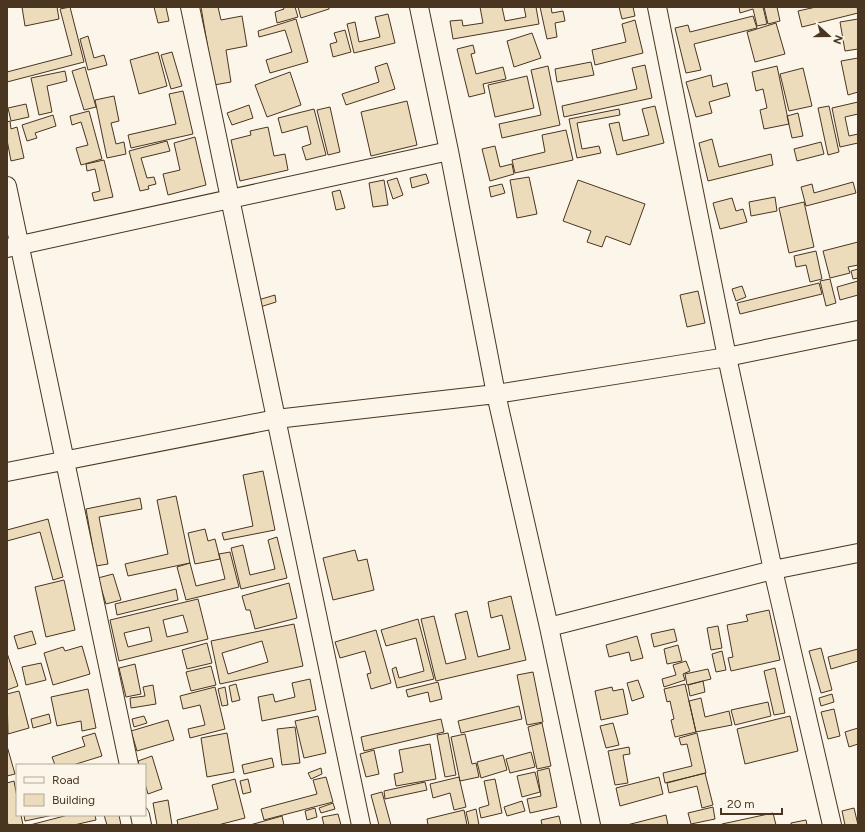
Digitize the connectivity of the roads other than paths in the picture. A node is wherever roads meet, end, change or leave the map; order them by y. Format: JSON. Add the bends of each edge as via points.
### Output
{"nodes":[{"id":1,"x":190,"y":7,"type":"edge"},
{"id":2,"x":419,"y":7,"type":"edge"},
{"id":3,"x":657,"y":7,"type":"edge"},
{"id":4,"x":449,"y":151,"type":"junction"},
{"id":5,"x":7,"y":186,"type":"edge"},
{"id":6,"x":230,"y":200,"type":"junction"},
{"id":7,"x":13,"y":247,"type":"edge"},
{"id":8,"x":858,"y":330,"type":"edge"},
{"id":9,"x":727,"y":357,"type":"junction"},
{"id":10,"x":496,"y":394,"type":"junction"},
{"id":11,"x":276,"y":419,"type":"junction"},
{"id":12,"x":65,"y":461,"type":"junction"},
{"id":13,"x":7,"y":472,"type":"edge"},
{"id":14,"x":858,"y":553,"type":"edge"},
{"id":15,"x":773,"y":570,"type":"junction"},
{"id":16,"x":550,"y":627,"type":"junction"},
{"id":17,"x":130,"y":764,"type":"edge"},
{"id":18,"x":361,"y":825,"type":"edge"},
{"id":19,"x":591,"y":825,"type":"edge"},
{"id":20,"x":832,"y":825,"type":"edge"}],
"edges":[{"from":1,"to":6,"type":"street"},
{"from":2,"to":4,"type":"street"},
{"from":3,"to":9,"type":"street"},
{"from":4,"to":6,"type":"street"},
{"from":4,"to":10,"type":"street"},
{"from":5,"to":7,"type":"street"},
{"from":6,"to":7,"type":"street"},
{"from":6,"to":11,"type":"street"},
{"from":7,"to":12,"type":"street"},
{"from":8,"to":9,"type":"street"},
{"from":9,"to":10,"type":"street"},
{"from":9,"to":15,"type":"street"},
{"from":10,"to":11,"type":"street"},
{"from":10,"to":16,"type":"street"},
{"from":11,"to":12,"type":"street"},
{"from":11,"to":18,"type":"street"},
{"from":12,"to":13,"type":"street"},
{"from":12,"to":17,"type":"street"},
{"from":14,"to":15,"type":"street"},
{"from":15,"to":16,"type":"street"},
{"from":15,"to":20,"type":"street"},
{"from":16,"to":19,"type":"street"}]}
